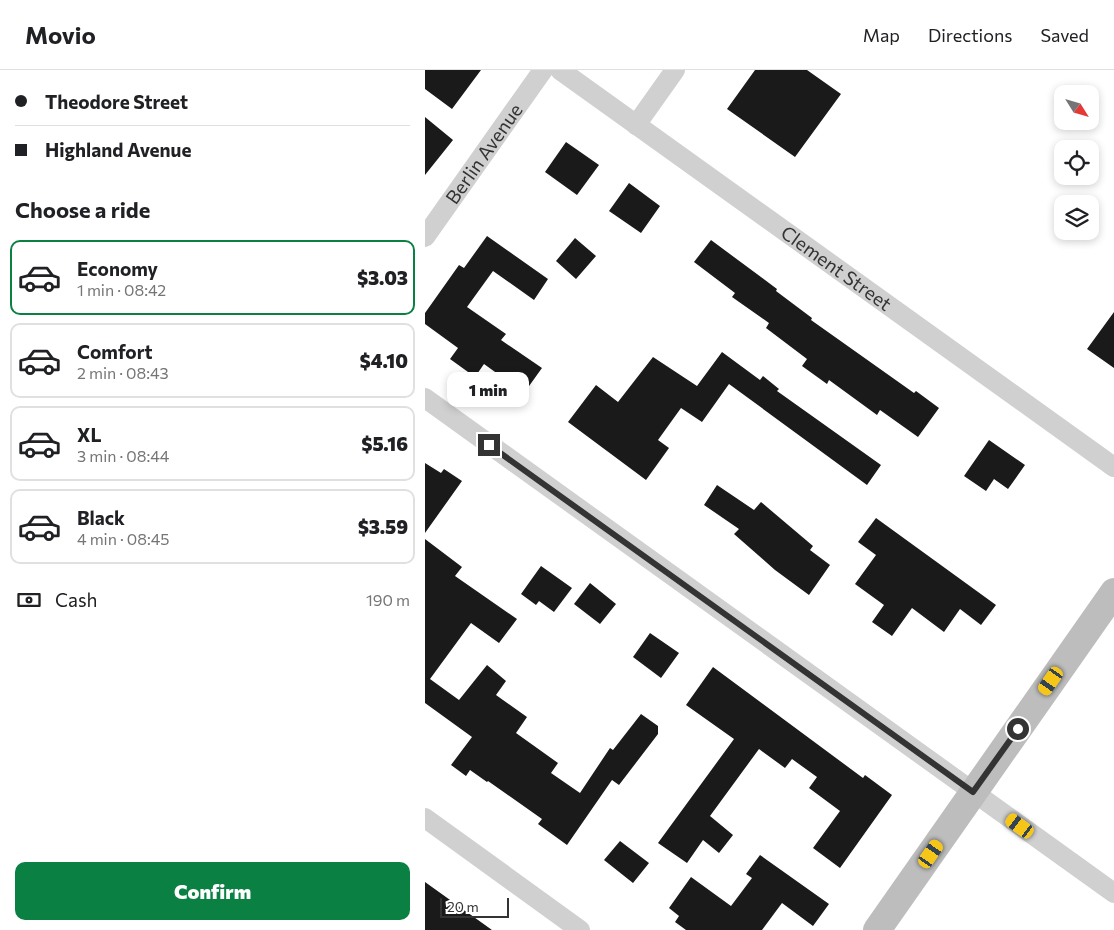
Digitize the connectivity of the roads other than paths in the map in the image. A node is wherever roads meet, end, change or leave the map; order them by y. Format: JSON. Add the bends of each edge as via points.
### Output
{"nodes":[{"id":1,"x":543,"y":70,"type":"edge"},
{"id":2,"x":560,"y":70,"type":"edge"},
{"id":3,"x":675,"y":70,"type":"edge"},
{"id":4,"x":636,"y":125,"type":"junction"},
{"id":5,"x":425,"y":237,"type":"edge"},
{"id":6,"x":425,"y":398,"type":"edge"},
{"id":7,"x":1114,"y":466,"type":"edge"},
{"id":8,"x":1114,"y":592,"type":"edge"},
{"id":9,"x":973,"y":792,"type":"junction"},
{"id":10,"x":425,"y":818,"type":"edge"},
{"id":11,"x":1114,"y":893,"type":"edge"},
{"id":12,"x":580,"y":930,"type":"edge"},
{"id":13,"x":877,"y":930,"type":"edge"}],
"edges":[{"from":1,"to":5,"type":"street","name":"Berlin Avenue"},
{"from":2,"to":4,"type":"street","name":"Clement Street"},
{"from":3,"to":4,"type":"street"},
{"from":4,"to":7,"type":"street","name":"Clement Street"},
{"from":6,"to":9,"type":"street"},
{"from":8,"to":9,"type":"main road"},
{"from":9,"to":11,"type":"street"},
{"from":9,"to":13,"type":"main road"},
{"from":10,"to":12,"type":"street"}]}
